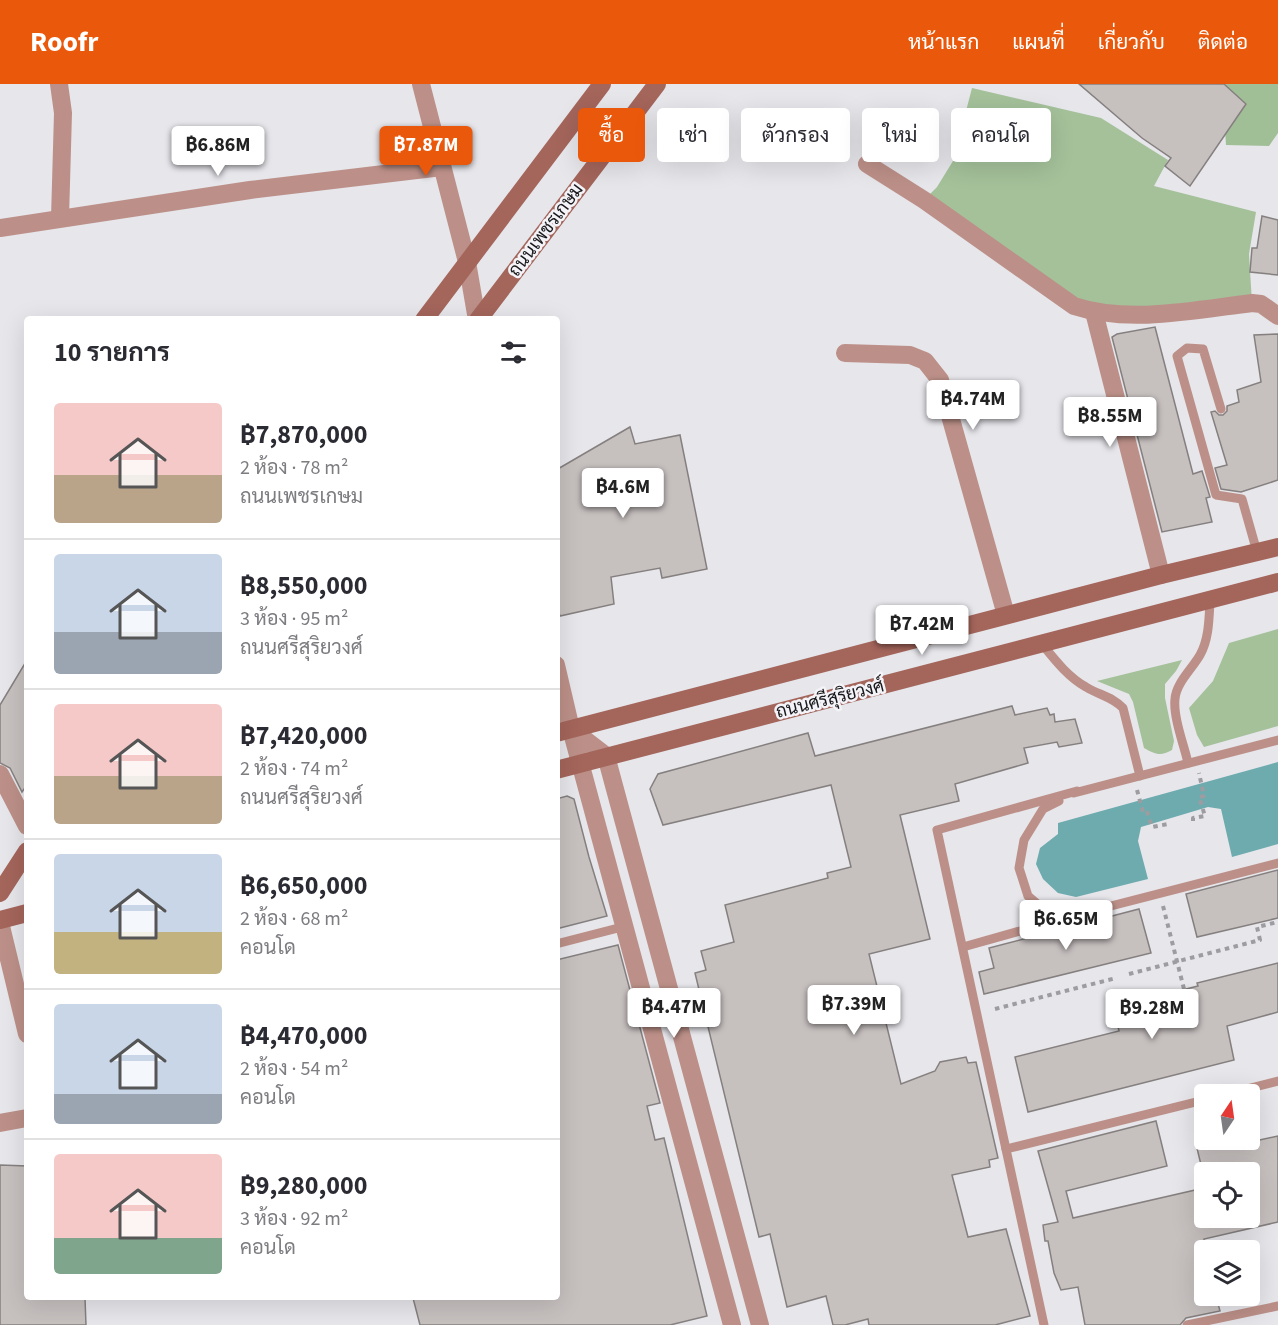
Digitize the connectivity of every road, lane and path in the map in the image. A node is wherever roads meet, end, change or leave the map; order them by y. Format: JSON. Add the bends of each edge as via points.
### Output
{"nodes":[{"id":1,"x":59,"y":84,"type":"edge"},
{"id":2,"x":421,"y":84,"type":"edge"},
{"id":3,"x":602,"y":84,"type":"edge"},
{"id":4,"x":657,"y":84,"type":"edge"},
{"id":5,"x":867,"y":164,"type":"dead end"},
{"id":6,"x":442,"y":167,"type":"junction"},
{"id":7,"x":60,"y":218,"type":"junction"},
{"id":8,"x":0,"y":228,"type":"edge"},
{"id":9,"x":467,"y":262,"type":"junction"},
{"id":10,"x":1094,"y":312,"type":"junction"},
{"id":11,"x":427,"y":316,"type":"edge"},
{"id":12,"x":477,"y":316,"type":"edge"},
{"id":13,"x":481,"y":316,"type":"edge"},
{"id":14,"x":1278,"y":316,"type":"edge"},
{"id":15,"x":845,"y":353,"type":"dead end"},
{"id":16,"x":1221,"y":409,"type":"dead end"},
{"id":17,"x":1278,"y":547,"type":"edge"},
{"id":18,"x":1257,"y":552,"type":"junction"},
{"id":19,"x":1161,"y":575,"type":"junction"},
{"id":20,"x":1278,"y":582,"type":"edge"},
{"id":21,"x":1210,"y":601,"type":"junction"},
{"id":22,"x":1006,"y":615,"type":"junction"},
{"id":23,"x":1042,"y":645,"type":"junction"},
{"id":24,"x":560,"y":698,"type":"edge"},
{"id":25,"x":564,"y":731,"type":"edge"},
{"id":26,"x":1278,"y":740,"type":"edge"},
{"id":27,"x":606,"y":756,"type":"junction"},
{"id":28,"x":581,"y":763,"type":"junction"},
{"id":29,"x":1188,"y":763,"type":"junction"},
{"id":30,"x":560,"y":769,"type":"edge"},
{"id":31,"x":0,"y":774,"type":"edge"},
{"id":32,"x":1199,"y":775,"type":"dead end"},
{"id":33,"x":1140,"y":776,"type":"junction"},
{"id":34,"x":1077,"y":791,"type":"junction"},
{"id":35,"x":1138,"y":795,"type":"dead end"},
{"id":36,"x":24,"y":820,"type":"edge"},
{"id":37,"x":1193,"y":821,"type":"dead end"},
{"id":38,"x":1168,"y":826,"type":"dead end"},
{"id":39,"x":24,"y":856,"type":"edge"},
{"id":40,"x":1278,"y":863,"type":"edge"},
{"id":41,"x":14,"y":871,"type":"edge"},
{"id":42,"x":0,"y":893,"type":"edge"},
{"id":43,"x":1160,"y":894,"type":"junction"},
{"id":44,"x":24,"y":914,"type":"edge"},
{"id":45,"x":1068,"y":917,"type":"junction"},
{"id":46,"x":0,"y":921,"type":"edge"},
{"id":47,"x":1278,"y":922,"type":"edge"},
{"id":48,"x":626,"y":927,"type":"junction"},
{"id":49,"x":560,"y":943,"type":"edge"},
{"id":50,"x":963,"y":947,"type":"junction"},
{"id":51,"x":1177,"y":962,"type":"junction"},
{"id":52,"x":1129,"y":974,"type":"dead end"},
{"id":53,"x":1116,"y":978,"type":"dead end"},
{"id":54,"x":1184,"y":989,"type":"dead end"},
{"id":55,"x":995,"y":1009,"type":"dead end"},
{"id":56,"x":24,"y":1021,"type":"edge"},
{"id":57,"x":1278,"y":1082,"type":"edge"},
{"id":58,"x":1260,"y":1086,"type":"edge"},
{"id":59,"x":1194,"y":1102,"type":"edge"},
{"id":60,"x":704,"y":1114,"type":"junction"},
{"id":61,"x":24,"y":1119,"type":"edge"},
{"id":62,"x":678,"y":1121,"type":"junction"},
{"id":63,"x":0,"y":1123,"type":"edge"},
{"id":64,"x":1006,"y":1149,"type":"junction"},
{"id":65,"x":1278,"y":1306,"type":"edge"},
{"id":66,"x":732,"y":1325,"type":"edge"},
{"id":67,"x":760,"y":1325,"type":"edge"},
{"id":68,"x":1044,"y":1325,"type":"edge"},
{"id":69,"x":1187,"y":1325,"type":"edge"}],
"edges":[{"from":1,"to":7,"type":"street","via":[[63,113]]},
{"from":2,"to":6,"type":"street"},
{"from":3,"to":9,"type":"main road"},
{"from":4,"to":13,"type":"main road","name":"ถนนเพชรเกษม"},
{"from":5,"to":10,"type":"street","via":[[1074,306]]},
{"from":6,"to":7,"type":"street"},
{"from":6,"to":9,"type":"street"},
{"from":7,"to":8,"type":"street"},
{"from":9,"to":11,"type":"main road"},
{"from":9,"to":12,"type":"street"},
{"from":10,"to":14,"type":"street","via":[[1164,314],[1252,303],[1262,304]]},
{"from":10,"to":19,"type":"street"},
{"from":15,"to":22,"type":"street","via":[[910,355],[925,361],[940,380]]},
{"from":16,"to":18,"type":"lane","via":[[1203,349],[1187,348],[1177,356],[1216,495],[1242,495]]},
{"from":17,"to":18,"type":"main road","name":"ถนนศรีสุริยวงศ์"},
{"from":18,"to":19,"type":"main road","name":"ถนนศรีสุริยวงศ์"},
{"from":19,"to":22,"type":"main road","name":"ถนนศรีสุริยวงศ์"},
{"from":20,"to":21,"type":"main road","name":"ถนนศรีสุริยวงศ์"},
{"from":21,"to":23,"type":"main road","name":"ถนนศรีสุริยวงศ์"},
{"from":21,"to":29,"type":"lane","via":[[1209,630],[1201,654],[1174,698]]},
{"from":22,"to":25,"type":"main road","name":"ถนนศรีสุริยวงศ์"},
{"from":23,"to":27,"type":"main road","name":"ถนนศรีสุริยวงศ์"},
{"from":23,"to":33,"type":"lane","via":[[1071,676],[1116,700],[1123,708]]},
{"from":24,"to":25,"type":"street"},
{"from":25,"to":27,"type":"street"},
{"from":25,"to":28,"type":"street"},
{"from":26,"to":29,"type":"lane"},
{"from":27,"to":28,"type":"main road","name":"ถนนศรีสุริยวงศ์"},
{"from":27,"to":60,"type":"street"},
{"from":28,"to":30,"type":"main road","name":"ถนนศรีสุริยวงศ์"},
{"from":28,"to":48,"type":"street"},
{"from":29,"to":33,"type":"lane"},
{"from":31,"to":36,"type":"street"},
{"from":32,"to":37,"type":"path","via":[[1204,796],[1199,797],[1205,816],[1192,818]]},
{"from":33,"to":34,"type":"lane"},
{"from":34,"to":45,"type":"lane","via":[[1043,809],[1024,840],[1019,868],[1028,896],[1049,914]]},
{"from":34,"to":50,"type":"lane","via":[[938,830]]},
{"from":35,"to":38,"type":"path","via":[[1152,827]]},
{"from":39,"to":41,"type":"main road"},
{"from":40,"to":43,"type":"lane"},
{"from":41,"to":42,"type":"main road"},
{"from":43,"to":45,"type":"lane"},
{"from":43,"to":51,"type":"path"},
{"from":44,"to":46,"type":"main road"},
{"from":45,"to":50,"type":"lane"},
{"from":46,"to":56,"type":"street"},
{"from":47,"to":51,"type":"path","via":[[1257,927],[1260,940]]},
{"from":48,"to":49,"type":"lane"},
{"from":48,"to":62,"type":"street"},
{"from":50,"to":64,"type":"lane"},
{"from":51,"to":52,"type":"path"},
{"from":51,"to":54,"type":"path"},
{"from":53,"to":55,"type":"path"},
{"from":57,"to":58,"type":"lane"},
{"from":59,"to":64,"type":"lane"},
{"from":60,"to":62,"type":"street"},
{"from":60,"to":67,"type":"street"},
{"from":61,"to":63,"type":"street"},
{"from":62,"to":66,"type":"street"},
{"from":64,"to":68,"type":"lane"},
{"from":65,"to":69,"type":"lane"}]}
